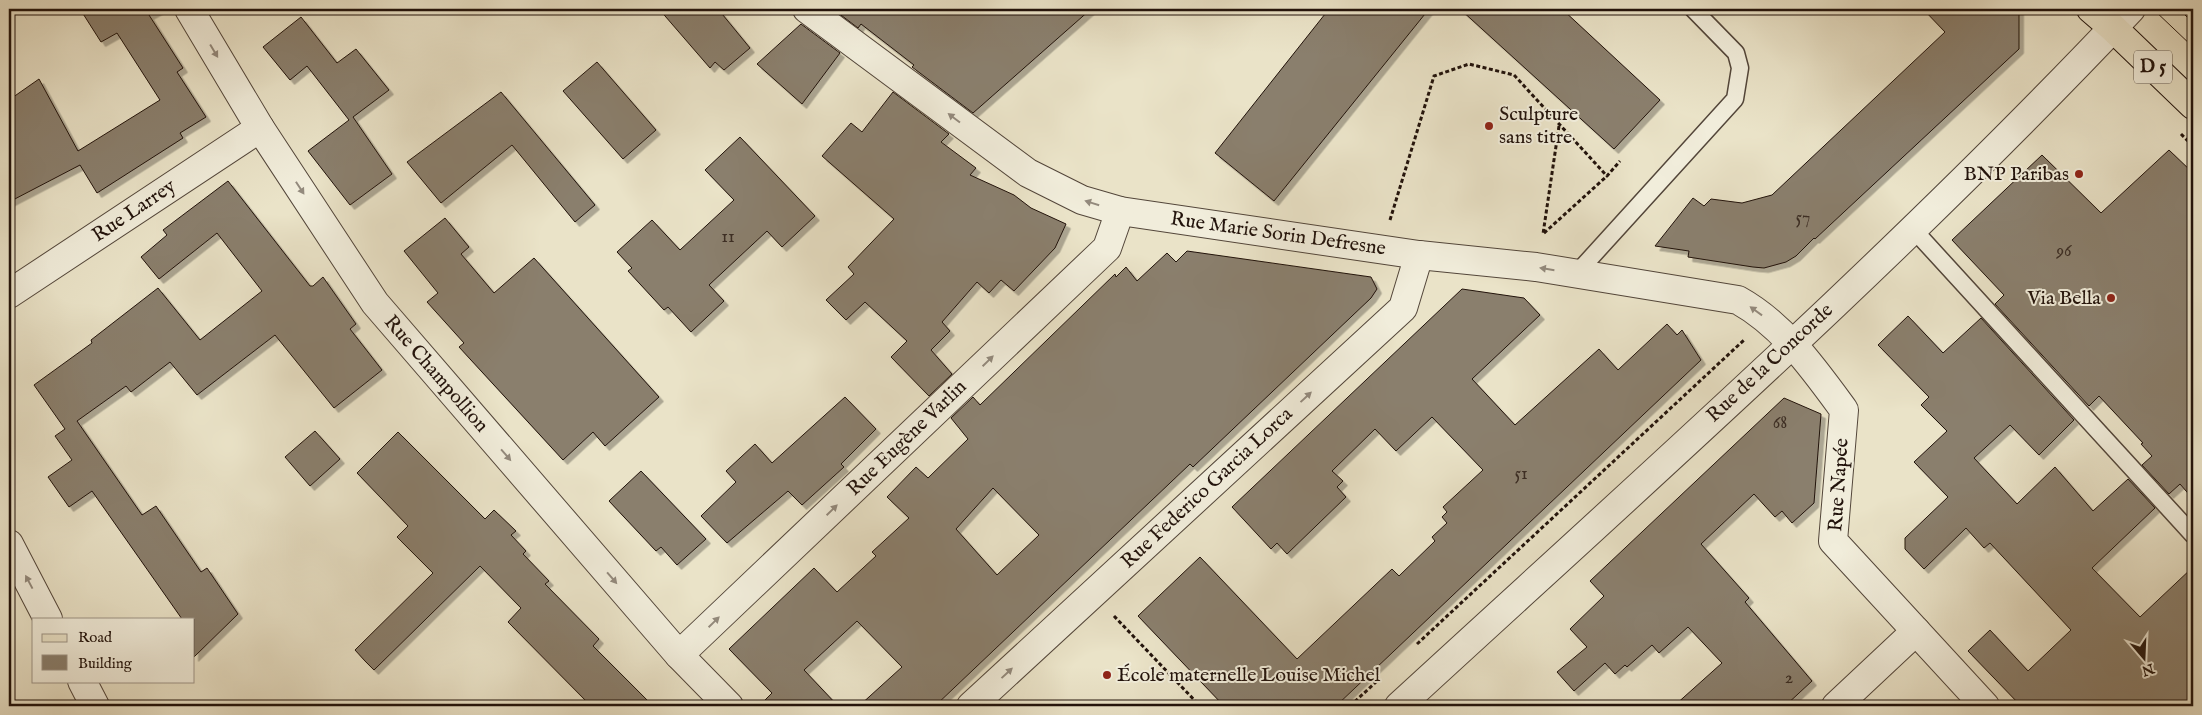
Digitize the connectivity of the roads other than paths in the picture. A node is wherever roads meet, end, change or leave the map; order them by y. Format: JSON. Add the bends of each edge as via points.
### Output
{"nodes":[{"id":1,"x":189,"y":9,"type":"edge"},
{"id":2,"x":807,"y":9,"type":"edge"},
{"id":3,"x":1693,"y":9,"type":"edge"},
{"id":4,"x":2091,"y":9,"type":"edge"},
{"id":5,"x":2122,"y":18,"type":"edge"},
{"id":6,"x":2193,"y":105,"type":"edge"},
{"id":7,"x":260,"y":128,"type":"junction"},
{"id":8,"x":1120,"y":211,"type":"junction"},
{"id":9,"x":1913,"y":229,"type":"junction"},
{"id":10,"x":1419,"y":254,"type":"junction"},
{"id":11,"x":1576,"y":274,"type":"junction"},
{"id":12,"x":9,"y":294,"type":"edge"},
{"id":13,"x":1792,"y":344,"type":"junction"},
{"id":14,"x":2193,"y":535,"type":"edge"},
{"id":15,"x":9,"y":544,"type":"edge"},
{"id":16,"x":47,"y":618,"type":"edge"},
{"id":17,"x":1916,"y":631,"type":"junction"},
{"id":18,"x":679,"y":655,"type":"junction"},
{"id":19,"x":83,"y":682,"type":"edge"},
{"id":20,"x":95,"y":706,"type":"edge"},
{"id":21,"x":729,"y":706,"type":"edge"},
{"id":22,"x":971,"y":706,"type":"edge"},
{"id":23,"x":1399,"y":706,"type":"edge"},
{"id":24,"x":1836,"y":706,"type":"edge"},
{"id":25,"x":1985,"y":706,"type":"edge"}],
"edges":[{"from":1,"to":7,"type":"street","name":"Rue Champollion","one_way":true},
{"from":8,"to":2,"type":"street","name":"Rue Marie Sorin Defresne","one_way":true,"via":[[1082,200],[1028,173]]},
{"from":3,"to":11,"type":"lane","via":[[1736,53],[1740,68],[1735,99]]},
{"from":4,"to":5,"type":"main road","number":"D 5"},
{"from":5,"to":6,"type":"main road","number":"D 5"},
{"from":5,"to":9,"type":"street","name":"Rue de la Concorde"},
{"from":7,"to":12,"type":"street","name":"Rue Larrey"},
{"from":7,"to":18,"type":"street","name":"Rue Champollion","one_way":true,"via":[[375,303]]},
{"from":8,"to":10,"type":"street","name":"Rue Marie Sorin Defresne"},
{"from":18,"to":8,"type":"street","name":"Rue Eugène Varlin","one_way":true,"via":[[1107,248]]},
{"from":9,"to":13,"type":"street","name":"Rue de la Concorde"},
{"from":9,"to":14,"type":"lane"},
{"from":11,"to":10,"type":"street","name":"Rue Marie Sorin Defresne","one_way":true},
{"from":22,"to":10,"type":"street","name":"Rue Federico Garcia Lorca","one_way":true,"via":[[1402,308]]},
{"from":13,"to":11,"type":"street","name":"Rue Marie Sorin Defresne","one_way":true,"via":[[1757,311],[1738,300]]},
{"from":13,"to":17,"type":"street","name":"Rue Napée","via":[[1844,410],[1834,541]]},
{"from":13,"to":23,"type":"street","name":"Rue de la Concorde"},
{"from":16,"to":15,"type":"street","one_way":true},
{"from":17,"to":24,"type":"street"},
{"from":17,"to":25,"type":"street","name":"Rue Napée"},
{"from":18,"to":21,"type":"street","name":"Rue Champollion"},
{"from":19,"to":20,"type":"street"}]}
